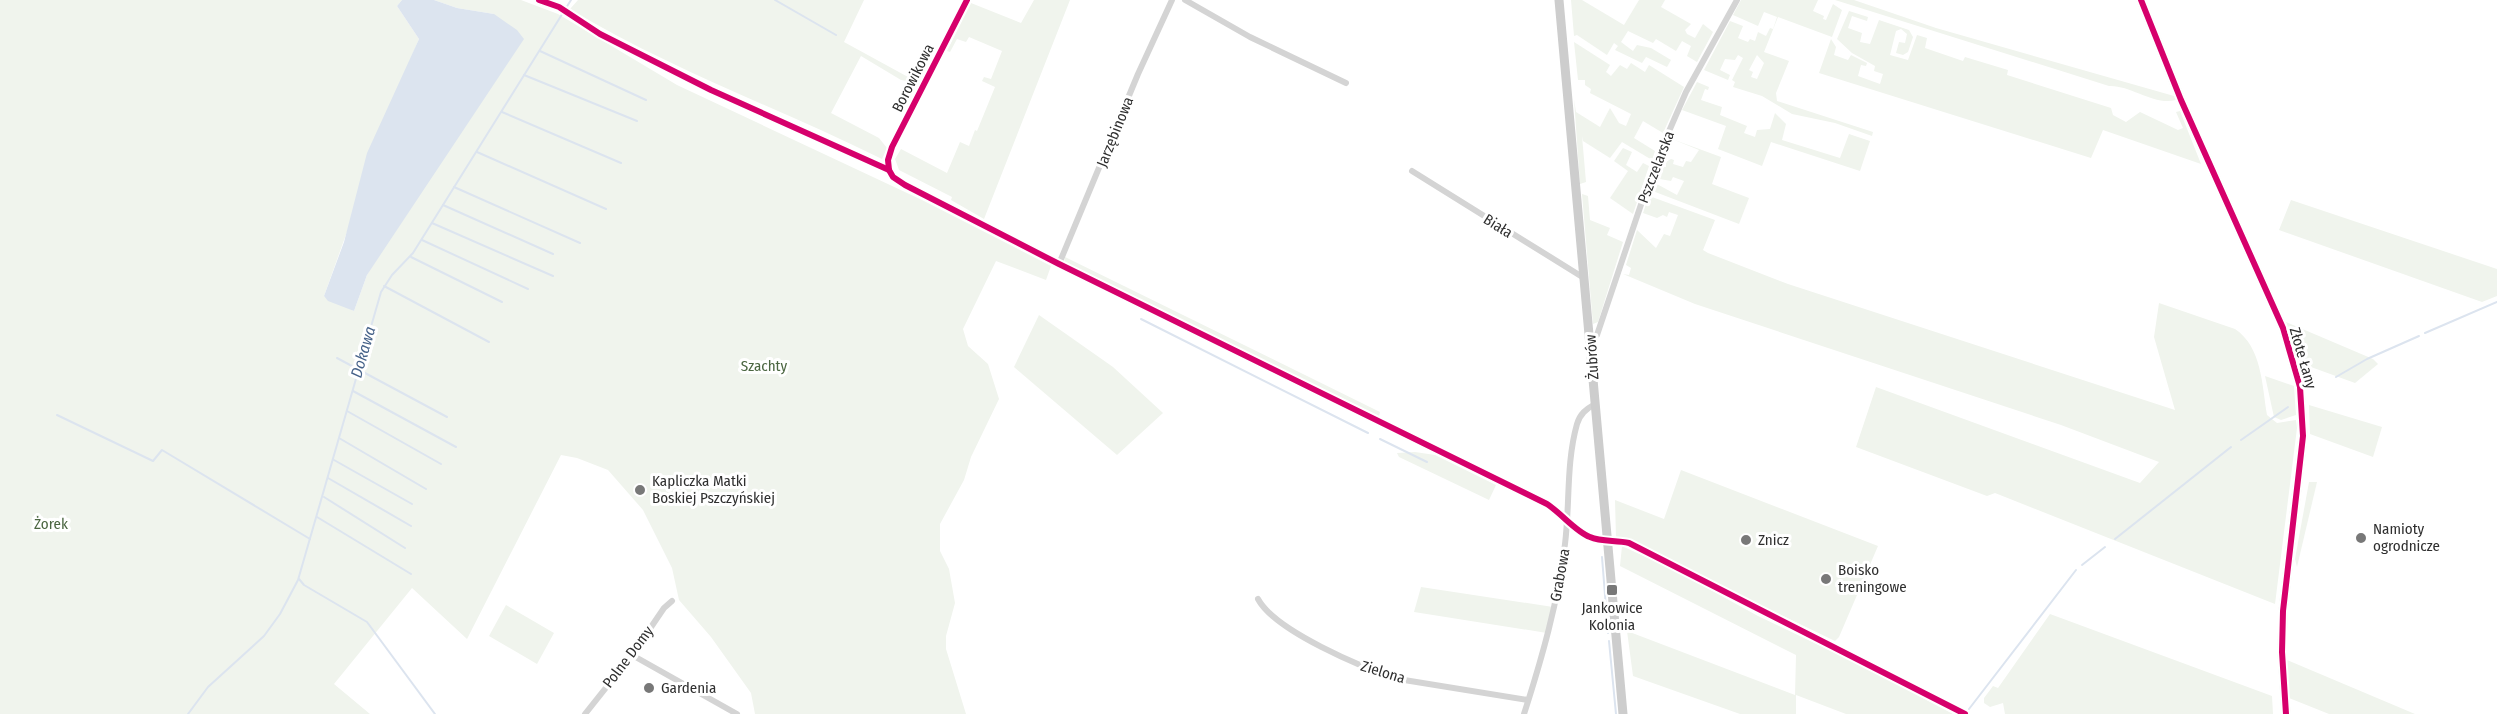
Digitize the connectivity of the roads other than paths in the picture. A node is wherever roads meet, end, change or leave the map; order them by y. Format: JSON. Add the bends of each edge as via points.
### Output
{"nodes":[{"id":1,"x":538,"y":0,"type":"edge"},
{"id":2,"x":968,"y":0,"type":"edge"},
{"id":3,"x":1172,"y":0,"type":"edge"},
{"id":4,"x":1185,"y":0,"type":"edge"},
{"id":5,"x":1559,"y":0,"type":"edge"},
{"id":6,"x":1737,"y":0,"type":"edge"},
{"id":7,"x":2141,"y":0,"type":"edge"},
{"id":8,"x":1346,"y":83,"type":"dead end"},
{"id":9,"x":889,"y":170,"type":"junction"},
{"id":10,"x":1412,"y":171,"type":"dead end"},
{"id":11,"x":1059,"y":264,"type":"junction"},
{"id":12,"x":1584,"y":278,"type":"junction"},
{"id":13,"x":1590,"y":339,"type":"junction"},
{"id":14,"x":1595,"y":404,"type":"junction"},
{"id":15,"x":1566,"y":517,"type":"junction"},
{"id":16,"x":1608,"y":539,"type":"junction"},
{"id":17,"x":1258,"y":599,"type":"dead end"},
{"id":18,"x":672,"y":601,"type":"dead end"},
{"id":19,"x":632,"y":655,"type":"junction"},
{"id":20,"x":1528,"y":700,"type":"junction"},
{"id":21,"x":585,"y":714,"type":"edge"},
{"id":22,"x":737,"y":714,"type":"edge"},
{"id":23,"x":1524,"y":714,"type":"edge"},
{"id":24,"x":1623,"y":714,"type":"edge"},
{"id":25,"x":1965,"y":714,"type":"edge"},
{"id":26,"x":2286,"y":714,"type":"edge"}],
"edges":[{"from":1,"to":9,"type":"street","via":[[559,7],[600,34],[711,90]]},
{"from":2,"to":9,"type":"street","name":"Borowikowa","via":[[892,147]]},
{"from":3,"to":11,"type":"street","name":"Jarzębinowa"},
{"from":4,"to":8,"type":"street","via":[[1250,37]]},
{"from":5,"to":12,"type":"street","name":"Żubrów"},
{"from":6,"to":13,"type":"street","name":"Pszczelarska","via":[[1681,102],[1653,167],[1597,334]]},
{"from":7,"to":26,"type":"street","name":"Złote Łany","via":[[2181,100],[2283,328],[2300,387],[2303,436],[2283,611]]},
{"from":9,"to":11,"type":"street","via":[[905,185]]},
{"from":10,"to":12,"type":"street","name":"Biała"},
{"from":11,"to":15,"type":"street","via":[[1537,499]]},
{"from":12,"to":13,"type":"street","name":"Żubrów"},
{"from":13,"to":14,"type":"street","name":"Żubrów"},
{"from":14,"to":15,"type":"street","name":"Grabowa","via":[[1581,415],[1578,423]]},
{"from":14,"to":16,"type":"street","name":"Żubrów"},
{"from":15,"to":16,"type":"street","via":[[1593,539]]},
{"from":15,"to":20,"type":"street","name":"Grabowa","via":[[1554,610]]},
{"from":16,"to":24,"type":"street","name":"Żubrów"},
{"from":16,"to":25,"type":"street","via":[[1629,543],[1672,564]]},
{"from":17,"to":20,"type":"street","name":"Zielona","via":[[1269,613],[1314,643],[1382,674]]},
{"from":18,"to":19,"type":"street","name":"Polne Domy"},
{"from":19,"to":21,"type":"street","name":"Polne Domy"},
{"from":19,"to":22,"type":"street"},
{"from":20,"to":23,"type":"street","name":"Grabowa"}]}
